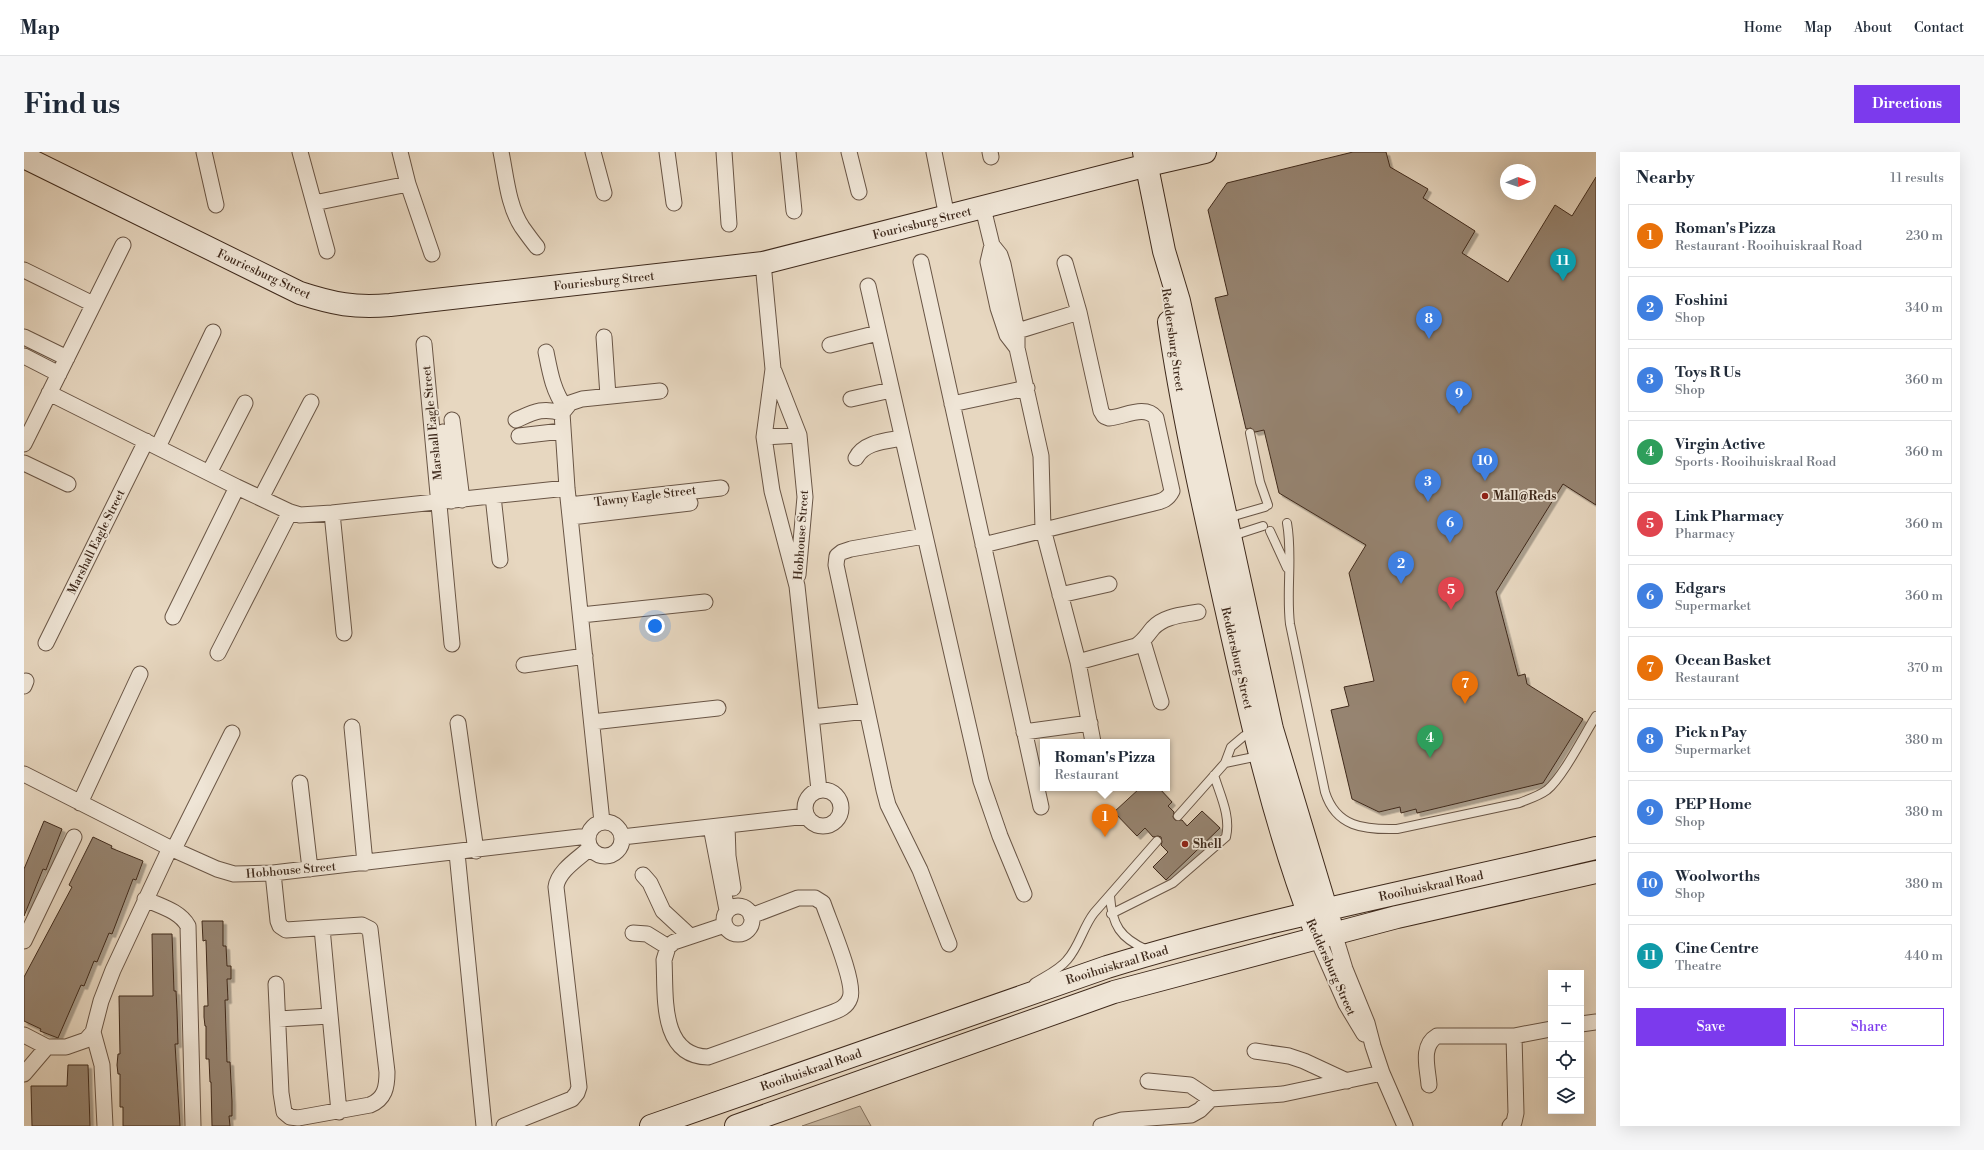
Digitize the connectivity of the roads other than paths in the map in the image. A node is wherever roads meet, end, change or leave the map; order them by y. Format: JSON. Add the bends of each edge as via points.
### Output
{"nodes":[{"id":1,"x":204,"y":152,"type":"edge"},
{"id":2,"x":300,"y":152,"type":"edge"},
{"id":3,"x":400,"y":152,"type":"edge"},
{"id":4,"x":501,"y":152,"type":"edge"},
{"id":5,"x":593,"y":152,"type":"edge"},
{"id":6,"x":668,"y":152,"type":"edge"},
{"id":7,"x":724,"y":152,"type":"edge"},
{"id":8,"x":788,"y":152,"type":"edge"},
{"id":9,"x":849,"y":152,"type":"edge"},
{"id":10,"x":934,"y":152,"type":"edge"},
{"id":11,"x":1205,"y":152,"type":"edge"},
{"id":12,"x":24,"y":157,"type":"edge"},
{"id":13,"x":1146,"y":158,"type":"edge"},
{"id":14,"x":408,"y":184,"type":"junction"},
{"id":15,"x":859,"y":192,"type":"dead end"},
{"id":16,"x":604,"y":193,"type":"dead end"},
{"id":17,"x":314,"y":203,"type":"junction"},
{"id":18,"x":674,"y":203,"type":"dead end"},
{"id":19,"x":216,"y":205,"type":"dead end"},
{"id":20,"x":983,"y":208,"type":"junction"},
{"id":21,"x":794,"y":211,"type":"dead end"},
{"id":22,"x":947,"y":217,"type":"junction"},
{"id":23,"x":729,"y":224,"type":"dead end"},
{"id":24,"x":123,"y":245,"type":"dead end"},
{"id":25,"x":992,"y":245,"type":"junction"},
{"id":26,"x":538,"y":247,"type":"dead end"},
{"id":27,"x":327,"y":251,"type":"dead end"},
{"id":28,"x":432,"y":254,"type":"dead end"},
{"id":29,"x":921,"y":262,"type":"dead end"},
{"id":30,"x":762,"y":263,"type":"junction"},
{"id":31,"x":1066,"y":264,"type":"dead end"},
{"id":32,"x":24,"y":270,"type":"edge"},
{"id":33,"x":1008,"y":284,"type":"junction"},
{"id":34,"x":868,"y":286,"type":"dead end"},
{"id":35,"x":993,"y":287,"type":"junction"},
{"id":36,"x":93,"y":304,"type":"junction"},
{"id":37,"x":1079,"y":312,"type":"junction"},
{"id":38,"x":213,"y":332,"type":"dead end"},
{"id":39,"x":878,"y":333,"type":"junction"},
{"id":40,"x":1012,"y":333,"type":"junction"},
{"id":41,"x":24,"y":337,"type":"edge"},
{"id":42,"x":604,"y":337,"type":"dead end"},
{"id":43,"x":424,"y":344,"type":"dead end"},
{"id":44,"x":830,"y":346,"type":"dead end"},
{"id":45,"x":546,"y":352,"type":"dead end"},
{"id":46,"x":24,"y":356,"type":"edge"},
{"id":47,"x":67,"y":358,"type":"junction"},
{"id":48,"x":773,"y":369,"type":"junction"},
{"id":49,"x":59,"y":374,"type":"junction"},
{"id":50,"x":437,"y":378,"type":"dead end"},
{"id":51,"x":1027,"y":388,"type":"junction"},
{"id":52,"x":891,"y":390,"type":"junction"},
{"id":53,"x":660,"y":391,"type":"dead end"},
{"id":54,"x":50,"y":393,"type":"junction"},
{"id":55,"x":608,"y":396,"type":"junction"},
{"id":56,"x":851,"y":399,"type":"dead end"},
{"id":57,"x":311,"y":402,"type":"dead end"},
{"id":58,"x":245,"y":403,"type":"dead end"},
{"id":59,"x":952,"y":404,"type":"junction"},
{"id":60,"x":563,"y":410,"type":"junction"},
{"id":61,"x":452,"y":420,"type":"dead end"},
{"id":62,"x":516,"y":420,"type":"dead end"},
{"id":63,"x":562,"y":431,"type":"junction"},
{"id":64,"x":1250,"y":433,"type":"dead end"},
{"id":65,"x":798,"y":435,"type":"junction"},
{"id":66,"x":519,"y":436,"type":"dead end"},
{"id":67,"x":764,"y":437,"type":"junction"},
{"id":68,"x":902,"y":438,"type":"junction"},
{"id":69,"x":24,"y":444,"type":"edge"},
{"id":70,"x":152,"y":444,"type":"junction"},
{"id":71,"x":856,"y":458,"type":"dead end"},
{"id":72,"x":24,"y":463,"type":"edge"},
{"id":73,"x":209,"y":473,"type":"junction"},
{"id":74,"x":68,"y":484,"type":"dead end"},
{"id":75,"x":237,"y":487,"type":"junction"},
{"id":76,"x":567,"y":488,"type":"junction"},
{"id":77,"x":721,"y":488,"type":"dead end"},
{"id":78,"x":493,"y":496,"type":"junction"},
{"id":79,"x":261,"y":498,"type":"junction"},
{"id":80,"x":451,"y":501,"type":"junction"},
{"id":81,"x":690,"y":503,"type":"dead end"},
{"id":82,"x":570,"y":511,"type":"junction"},
{"id":83,"x":290,"y":512,"type":"junction"},
{"id":84,"x":332,"y":513,"type":"junction"},
{"id":85,"x":1287,"y":522,"type":"dead end"},
{"id":86,"x":1043,"y":529,"type":"junction"},
{"id":87,"x":1220,"y":533,"type":"junction"},
{"id":88,"x":924,"y":536,"type":"junction"},
{"id":89,"x":983,"y":545,"type":"junction"},
{"id":90,"x":500,"y":560,"type":"dead end"},
{"id":91,"x":1288,"y":571,"type":"junction"},
{"id":92,"x":1109,"y":584,"type":"dead end"},
{"id":93,"x":797,"y":586,"type":"junction"},
{"id":94,"x":1060,"y":594,"type":"junction"},
{"id":95,"x":706,"y":602,"type":"dead end"},
{"id":96,"x":1198,"y":612,"type":"dead end"},
{"id":97,"x":581,"y":615,"type":"junction"},
{"id":98,"x":173,"y":617,"type":"dead end"},
{"id":99,"x":344,"y":632,"type":"dead end"},
{"id":100,"x":1143,"y":642,"type":"junction"},
{"id":101,"x":46,"y":643,"type":"dead end"},
{"id":102,"x":452,"y":644,"type":"dead end"},
{"id":103,"x":218,"y":653,"type":"dead end"},
{"id":104,"x":585,"y":656,"type":"junction"},
{"id":105,"x":1078,"y":662,"type":"junction"},
{"id":106,"x":524,"y":665,"type":"dead end"},
{"id":107,"x":140,"y":674,"type":"dead end"},
{"id":108,"x":1161,"y":702,"type":"dead end"},
{"id":109,"x":718,"y":708,"type":"dead end"},
{"id":110,"x":867,"y":711,"type":"junction"},
{"id":111,"x":1596,"y":716,"type":"edge"},
{"id":112,"x":812,"y":717,"type":"junction"},
{"id":113,"x":592,"y":722,"type":"junction"},
{"id":114,"x":458,"y":723,"type":"dead end"},
{"id":115,"x":1090,"y":723,"type":"junction"},
{"id":116,"x":352,"y":727,"type":"dead end"},
{"id":117,"x":1024,"y":732,"type":"junction"},
{"id":118,"x":1260,"y":732,"type":"junction"},
{"id":119,"x":232,"y":733,"type":"dead end"},
{"id":120,"x":1093,"y":739,"type":"edge"},
{"id":121,"x":1269,"y":753,"type":"junction"},
{"id":122,"x":1225,"y":763,"type":"junction"},
{"id":123,"x":24,"y":774,"type":"edge"},
{"id":124,"x":1214,"y":775,"type":"junction"},
{"id":125,"x":300,"y":783,"type":"dead end"},
{"id":126,"x":819,"y":790,"type":"junction"},
{"id":127,"x":80,"y":803,"type":"junction"},
{"id":128,"x":1041,"y":807,"type":"dead end"},
{"id":129,"x":807,"y":816,"type":"junction"},
{"id":130,"x":1178,"y":816,"type":"dead end"},
{"id":131,"x":602,"y":822,"type":"junction"},
{"id":132,"x":727,"y":825,"type":"junction"},
{"id":133,"x":711,"y":827,"type":"junction"},
{"id":134,"x":74,"y":837,"type":"dead end"},
{"id":135,"x":622,"y":837,"type":"junction"},
{"id":136,"x":1157,"y":841,"type":"dead end"},
{"id":137,"x":589,"y":842,"type":"junction"},
{"id":138,"x":172,"y":848,"type":"junction"},
{"id":139,"x":1596,"y":848,"type":"edge"},
{"id":140,"x":476,"y":851,"type":"junction"},
{"id":141,"x":457,"y":853,"type":"junction"},
{"id":142,"x":365,"y":863,"type":"junction"},
{"id":143,"x":310,"y":869,"type":"junction"},
{"id":144,"x":1596,"y":872,"type":"edge"},
{"id":145,"x":273,"y":873,"type":"junction"},
{"id":146,"x":643,"y":875,"type":"dead end"},
{"id":147,"x":1024,"y":894,"type":"dead end"},
{"id":148,"x":1110,"y":896,"type":"junction"},
{"id":149,"x":145,"y":899,"type":"junction"},
{"id":150,"x":1317,"y":911,"type":"junction"},
{"id":151,"x":730,"y":914,"type":"junction"},
{"id":152,"x":1111,"y":914,"type":"junction"},
{"id":153,"x":751,"y":916,"type":"junction"},
{"id":154,"x":322,"y":928,"type":"junction"},
{"id":155,"x":633,"y":933,"type":"dead end"},
{"id":156,"x":1326,"y":935,"type":"junction"},
{"id":157,"x":690,"y":936,"type":"junction"},
{"id":158,"x":24,"y":941,"type":"edge"},
{"id":159,"x":949,"y":944,"type":"dead end"},
{"id":160,"x":668,"y":947,"type":"junction"},
{"id":161,"x":1154,"y":952,"type":"junction"},
{"id":162,"x":276,"y":984,"type":"dead end"},
{"id":163,"x":1003,"y":1003,"type":"junction"},
{"id":164,"x":330,"y":1016,"type":"junction"},
{"id":165,"x":278,"y":1020,"type":"junction"},
{"id":166,"x":1596,"y":1022,"type":"edge"},
{"id":167,"x":1584,"y":1024,"type":"edge"},
{"id":168,"x":1548,"y":1030,"type":"edge"},
{"id":169,"x":93,"y":1032,"type":"junction"},
{"id":170,"x":24,"y":1035,"type":"edge"},
{"id":171,"x":1514,"y":1036,"type":"junction"},
{"id":172,"x":48,"y":1047,"type":"junction"},
{"id":173,"x":1255,"y":1051,"type":"dead end"},
{"id":174,"x":1382,"y":1072,"type":"junction"},
{"id":175,"x":24,"y":1074,"type":"edge"},
{"id":176,"x":1148,"y":1080,"type":"dead end"},
{"id":177,"x":1347,"y":1081,"type":"junction"},
{"id":178,"x":1429,"y":1085,"type":"dead end"},
{"id":179,"x":1211,"y":1099,"type":"junction"},
{"id":180,"x":339,"y":1112,"type":"junction"},
{"id":181,"x":105,"y":1126,"type":"edge"},
{"id":182,"x":193,"y":1126,"type":"edge"},
{"id":183,"x":484,"y":1126,"type":"edge"},
{"id":184,"x":504,"y":1126,"type":"edge"},
{"id":185,"x":652,"y":1126,"type":"edge"},
{"id":186,"x":736,"y":1126,"type":"edge"},
{"id":187,"x":1101,"y":1126,"type":"edge"},
{"id":188,"x":1407,"y":1126,"type":"edge"},
{"id":189,"x":1510,"y":1126,"type":"edge"}],
"edges":[{"from":1,"to":19,"type":"street"},
{"from":2,"to":17,"type":"street"},
{"from":3,"to":14,"type":"street"},
{"from":4,"to":26,"type":"street","via":[[517,218],[521,227]]},
{"from":5,"to":16,"type":"street"},
{"from":6,"to":18,"type":"street"},
{"from":7,"to":23,"type":"street"},
{"from":8,"to":21,"type":"street"},
{"from":9,"to":15,"type":"street"},
{"from":10,"to":22,"type":"street"},
{"from":11,"to":13,"type":"street","name":"Fouriesburg Street"},
{"from":12,"to":30,"type":"street","name":"Fouriesburg Street","via":[[300,293],[355,307]]},
{"from":13,"to":20,"type":"street","name":"Fouriesburg Street"},
{"from":13,"to":87,"type":"street","name":"Reddersburg Street","via":[[1164,251],[1179,301]]},
{"from":14,"to":17,"type":"street"},
{"from":14,"to":28,"type":"street"},
{"from":17,"to":27,"type":"street"},
{"from":20,"to":22,"type":"street","name":"Fouriesburg Street"},
{"from":20,"to":25,"type":"street"},
{"from":22,"to":30,"type":"street","name":"Fouriesburg Street"},
{"from":24,"to":36,"type":"street"},
{"from":25,"to":33,"type":"street","via":[[1000,254]]},
{"from":25,"to":35,"type":"street","via":[[988,262]]},
{"from":29,"to":59,"type":"street"},
{"from":30,"to":48,"type":"street","name":"Hobhouse Street"},
{"from":31,"to":37,"type":"street"},
{"from":32,"to":36,"type":"street"},
{"from":33,"to":35,"type":"street"},
{"from":33,"to":40,"type":"street"},
{"from":34,"to":39,"type":"street"},
{"from":35,"to":40,"type":"street"},
{"from":36,"to":47,"type":"street"},
{"from":37,"to":40,"type":"street"},
{"from":37,"to":86,"type":"street","via":[[1101,411],[1109,418],[1142,411],[1153,414],[1172,491],[1165,500]]},
{"from":38,"to":70,"type":"street","name":"Marshall Eagle Street"},
{"from":39,"to":44,"type":"street"},
{"from":39,"to":52,"type":"street"},
{"from":40,"to":51,"type":"street"},
{"from":41,"to":47,"type":"street"},
{"from":42,"to":55,"type":"street"},
{"from":43,"to":80,"type":"street","name":"Marshall Eagle Street"},
{"from":45,"to":60,"type":"street","via":[[553,385]]},
{"from":46,"to":49,"type":"street"},
{"from":47,"to":49,"type":"street"},
{"from":48,"to":65,"type":"street","name":"Hobhouse Street"},
{"from":48,"to":67,"type":"street","name":"Hobhouse Street"},
{"from":49,"to":54,"type":"street"},
{"from":50,"to":80,"type":"street","name":"Marshall Eagle Street"},
{"from":51,"to":59,"type":"street"},
{"from":51,"to":86,"type":"street","via":[[1041,456]]},
{"from":52,"to":56,"type":"street"},
{"from":52,"to":68,"type":"street"},
{"from":53,"to":55,"type":"street"},
{"from":54,"to":69,"type":"street"},
{"from":54,"to":70,"type":"street"},
{"from":55,"to":60,"type":"street","via":[[582,399],[570,403]]},
{"from":57,"to":79,"type":"street"},
{"from":58,"to":73,"type":"street"},
{"from":59,"to":89,"type":"street"},
{"from":60,"to":62,"type":"street","via":[[538,410]]},
{"from":60,"to":63,"type":"street"},
{"from":61,"to":80,"type":"street","name":"Marshall Eagle Street"},
{"from":63,"to":66,"type":"street"},
{"from":63,"to":76,"type":"street"},
{"from":64,"to":87,"type":"lane","via":[[1266,506]]},
{"from":65,"to":67,"type":"street"},
{"from":65,"to":93,"type":"street","name":"Hobhouse Street","via":[[805,498]]},
{"from":67,"to":93,"type":"street","name":"Hobhouse Street","via":[[772,491]]},
{"from":68,"to":71,"type":"street","via":[[867,446],[858,452]]},
{"from":68,"to":88,"type":"street"},
{"from":70,"to":73,"type":"street"},
{"from":70,"to":101,"type":"street","name":"Marshall Eagle Street"},
{"from":72,"to":74,"type":"street"},
{"from":73,"to":75,"type":"street"},
{"from":75,"to":79,"type":"street"},
{"from":75,"to":98,"type":"street"},
{"from":76,"to":78,"type":"street"},
{"from":76,"to":82,"type":"street"},
{"from":77,"to":82,"type":"street","name":"Tawny Eagle Street"},
{"from":78,"to":80,"type":"street"},
{"from":78,"to":90,"type":"street"},
{"from":79,"to":83,"type":"street"},
{"from":80,"to":84,"type":"street"},
{"from":80,"to":102,"type":"street","name":"Marshall Eagle Street"},
{"from":81,"to":82,"type":"street","name":"Tawny Eagle Street"},
{"from":82,"to":97,"type":"street"},
{"from":83,"to":84,"type":"street","via":[[300,515]]},
{"from":83,"to":103,"type":"street"},
{"from":84,"to":99,"type":"street"},
{"from":85,"to":91,"type":"lane"},
{"from":86,"to":89,"type":"street"},
{"from":86,"to":94,"type":"street"},
{"from":87,"to":91,"type":"lane","via":[[1266,528]]},
{"from":87,"to":118,"type":"street","name":"Reddersburg Street"},
{"from":87,"to":118,"type":"street","name":"Reddersburg Street","via":[[1246,695]]},
{"from":88,"to":110,"type":"street","via":[[851,549],[837,556],[836,565]]},
{"from":88,"to":147,"type":"street","via":[[981,781]]},
{"from":89,"to":117,"type":"street"},
{"from":91,"to":111,"type":"lane","via":[[1290,624],[1325,792],[1336,814],[1347,822],[1377,830],[1397,829],[1519,803],[1536,796],[1548,789],[1557,779]]},
{"from":92,"to":94,"type":"street"},
{"from":93,"to":112,"type":"street","name":"Hobhouse Street"},
{"from":94,"to":105,"type":"street"},
{"from":95,"to":97,"type":"street"},
{"from":96,"to":100,"type":"street","via":[[1160,622]]},
{"from":97,"to":104,"type":"street"},
{"from":100,"to":105,"type":"street"},
{"from":100,"to":108,"type":"street"},
{"from":104,"to":106,"type":"street"},
{"from":104,"to":113,"type":"street"},
{"from":105,"to":115,"type":"street"},
{"from":107,"to":127,"type":"street"},
{"from":109,"to":113,"type":"street"},
{"from":110,"to":112,"type":"street"},
{"from":110,"to":159,"type":"street","via":[[888,804],[920,870]]},
{"from":112,"to":126,"type":"street","name":"Hobhouse Street"},
{"from":113,"to":131,"type":"street"},
{"from":114,"to":140,"type":"street"},
{"from":115,"to":117,"type":"street"},
{"from":115,"to":120,"type":"street"},
{"from":116,"to":142,"type":"street"},
{"from":117,"to":128,"type":"street"},
{"from":118,"to":121,"type":"street","name":"Reddersburg Street"},
{"from":118,"to":122,"type":"lane","via":[[1231,747]]},
{"from":119,"to":138,"type":"street"},
{"from":121,"to":122,"type":"lane"},
{"from":121,"to":150,"type":"street","name":"Reddersburg Street","via":[[1291,868]]},
{"from":122,"to":124,"type":"lane"},
{"from":123,"to":127,"type":"street","name":"Hobhouse Street"},
{"from":124,"to":130,"type":"lane"},
{"from":124,"to":152,"type":"lane","via":[[1227,818],[1226,837],[1173,883]]},
{"from":125,"to":143,"type":"street"},
{"from":126,"to":129,"type":"street","via":[[813,792],[806,802]]},
{"from":126,"to":129,"type":"street","via":[[832,792],[838,798],[841,810],[839,816],[834,822],[823,826],[811,822]]},
{"from":127,"to":138,"type":"street","name":"Hobhouse Street"},
{"from":129,"to":132,"type":"street"},
{"from":131,"to":135,"type":"street","via":[[613,824]]},
{"from":131,"to":137,"type":"street","via":[[592,827]]},
{"from":132,"to":133,"type":"street"},
{"from":132,"to":151,"type":"street"},
{"from":133,"to":135,"type":"street"},
{"from":133,"to":151,"type":"street"},
{"from":134,"to":158,"type":"street"},
{"from":135,"to":137,"type":"street","via":[[620,848],[611,856],[599,856]]},
{"from":136,"to":148,"type":"lane"},
{"from":137,"to":140,"type":"street","name":"Hobhouse Street"},
{"from":137,"to":184,"type":"street","via":[[561,874],[556,887],[579,1087],[572,1099]]},
{"from":138,"to":145,"type":"street","name":"Hobhouse Street","via":[[234,874]]},
{"from":138,"to":149,"type":"street"},
{"from":139,"to":150,"type":"street","name":"Rooihuiskraal Road"},
{"from":140,"to":141,"type":"street","name":"Hobhouse Street"},
{"from":141,"to":142,"type":"street","name":"Hobhouse Street"},
{"from":141,"to":183,"type":"street"},
{"from":142,"to":143,"type":"street","name":"Hobhouse Street"},
{"from":143,"to":145,"type":"street","name":"Hobhouse Street"},
{"from":144,"to":156,"type":"street","name":"Rooihuiskraal Road"},
{"from":145,"to":154,"type":"street","via":[[280,926],[286,930]]},
{"from":146,"to":157,"type":"street","via":[[650,883],[663,911]]},
{"from":148,"to":152,"type":"lane"},
{"from":148,"to":163,"type":"lane","via":[[1086,923],[1068,960]]},
{"from":149,"to":169,"type":"street","via":[[113,970]]},
{"from":149,"to":182,"type":"street","via":[[178,915],[188,926]]},
{"from":150,"to":156,"type":"street","name":"Reddersburg Street"},
{"from":150,"to":161,"type":"street","name":"Rooihuiskraal Road"},
{"from":151,"to":153,"type":"street","via":[[747,909]]},
{"from":151,"to":153,"type":"street","via":[[732,932],[743,933],[750,926]]},
{"from":151,"to":157,"type":"street"},
{"from":152,"to":161,"type":"lane","via":[[1129,942]]},
{"from":153,"to":160,"type":"street","via":[[798,898],[815,898],[823,903],[851,983],[851,998],[845,1007],[708,1057],[697,1057],[683,1049],[675,1039],[668,1021],[664,960]]},
{"from":154,"to":164,"type":"street"},
{"from":154,"to":180,"type":"street","via":[[362,925],[370,929],[387,1072],[386,1088],[380,1100]]},
{"from":155,"to":160,"type":"street","via":[[647,934]]},
{"from":156,"to":174,"type":"street","name":"Reddersburg Street","via":[[1345,969],[1367,1023]]},
{"from":156,"to":186,"type":"street","name":"Rooihuiskraal Road","via":[[1114,992]]},
{"from":157,"to":160,"type":"street"},
{"from":161,"to":163,"type":"street","name":"Rooihuiskraal Road"},
{"from":162,"to":165,"type":"street"},
{"from":163,"to":185,"type":"street","name":"Rooihuiskraal Road"},
{"from":164,"to":165,"type":"street"},
{"from":164,"to":180,"type":"street"},
{"from":165,"to":180,"type":"street","via":[[284,1112],[290,1117],[298,1118]]},
{"from":166,"to":167,"type":"street"},
{"from":168,"to":171,"type":"street"},
{"from":169,"to":172,"type":"street","via":[[78,1044]]},
{"from":169,"to":181,"type":"street","via":[[102,1065]]},
{"from":170,"to":172,"type":"street"},
{"from":171,"to":178,"type":"street","via":[[1442,1036],[1432,1040],[1426,1050]]},
{"from":171,"to":189,"type":"street","via":[[1516,1113]]},
{"from":172,"to":175,"type":"street"},
{"from":173,"to":177,"type":"street","via":[[1289,1056]]},
{"from":174,"to":177,"type":"street"},
{"from":174,"to":188,"type":"street","name":"Reddersburg Street"},
{"from":176,"to":179,"type":"street","via":[[1190,1085]]},
{"from":177,"to":179,"type":"street","via":[[1283,1094]]},
{"from":179,"to":187,"type":"street","via":[[1191,1115],[1122,1120]]}]}
